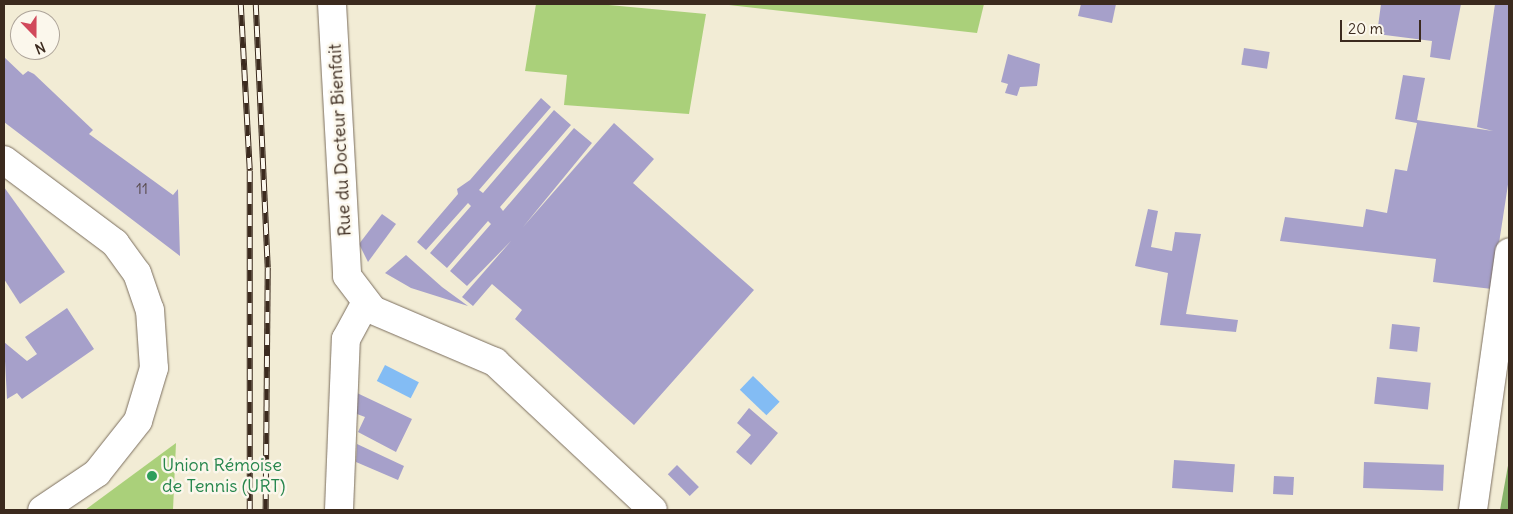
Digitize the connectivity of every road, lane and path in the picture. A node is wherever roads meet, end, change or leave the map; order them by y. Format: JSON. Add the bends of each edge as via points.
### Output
{"nodes":[{"id":1,"x":332,"y":4,"type":"edge"},
{"id":2,"x":4,"y":160,"type":"edge"},
{"id":3,"x":1509,"y":254,"type":"edge"},
{"id":4,"x":366,"y":302,"type":"junction"},
{"id":5,"x":42,"y":510,"type":"edge"},
{"id":6,"x":339,"y":510,"type":"edge"},
{"id":7,"x":654,"y":510,"type":"edge"},
{"id":8,"x":1473,"y":510,"type":"edge"}],
"edges":[{"from":1,"to":4,"type":"street","name":"Rue du Docteur Bienfait","via":[[347,276]]},
{"from":2,"to":5,"type":"street","via":[[115,243],[138,273],[150,310],[154,368],[138,421],[97,473]]},
{"from":3,"to":8,"type":"street"},
{"from":4,"to":6,"type":"street","via":[[346,340]]},
{"from":4,"to":7,"type":"street","via":[[373,310],[495,362]]}]}
